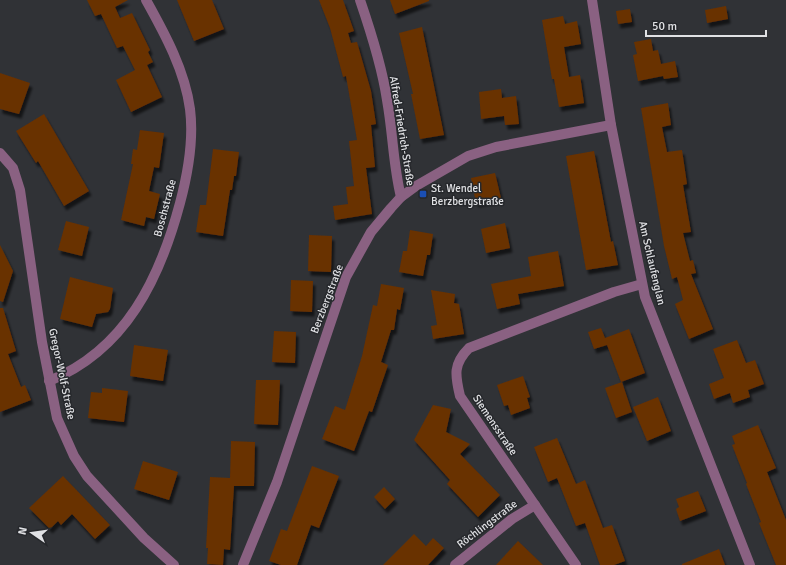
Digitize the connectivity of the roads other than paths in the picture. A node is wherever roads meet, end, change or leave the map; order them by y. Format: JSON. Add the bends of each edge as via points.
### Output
{"nodes":[{"id":1,"x":146,"y":0,"type":"edge"},
{"id":2,"x":360,"y":0,"type":"edge"},
{"id":3,"x":592,"y":0,"type":"edge"},
{"id":4,"x":611,"y":125,"type":"junction"},
{"id":5,"x":0,"y":153,"type":"edge"},
{"id":6,"x":401,"y":197,"type":"junction"},
{"id":7,"x":642,"y":284,"type":"junction"},
{"id":8,"x":49,"y":381,"type":"junction"},
{"id":9,"x":535,"y":505,"type":"junction"},
{"id":10,"x":174,"y":565,"type":"edge"},
{"id":11,"x":243,"y":565,"type":"edge"},
{"id":12,"x":455,"y":565,"type":"edge"},
{"id":13,"x":576,"y":565,"type":"edge"},
{"id":14,"x":750,"y":565,"type":"edge"}],
"edges":[{"from":1,"to":8,"type":"street","name":"Boschstraße","via":[[165,33],[190,109],[191,142],[182,196],[171,236],[152,284],[132,316],[103,349],[69,372]]},
{"from":2,"to":6,"type":"street","name":"Alfred-Friedrich-Straße","via":[[371,32],[387,100],[396,177]]},
{"from":3,"to":4,"type":"street","name":"Am Schlaufenglan"},
{"from":4,"to":6,"type":"street","name":"Berzbergstraße","via":[[496,147],[468,156]]},
{"from":4,"to":7,"type":"street","name":"Am Schlaufenglan"},
{"from":5,"to":8,"type":"street","name":"Gregor-Wolf-Straße","via":[[13,168],[20,190]]},
{"from":6,"to":11,"type":"street","name":"Berzbergstraße","via":[[371,232],[346,277],[277,482]]},
{"from":7,"to":9,"type":"street","name":"Siemensstraße","via":[[614,292],[469,348],[461,356],[456,379],[460,396]]},
{"from":7,"to":14,"type":"street","name":"Am Schlaufenglan","via":[[654,321]]},
{"from":8,"to":10,"type":"street","name":"Gregor-Wolf-Straße","via":[[57,418],[74,456],[87,476],[144,538]]},
{"from":9,"to":12,"type":"street","name":"Röchlingstraße","via":[[512,519]]},
{"from":9,"to":13,"type":"street","name":"Siemensstraße"}]}
